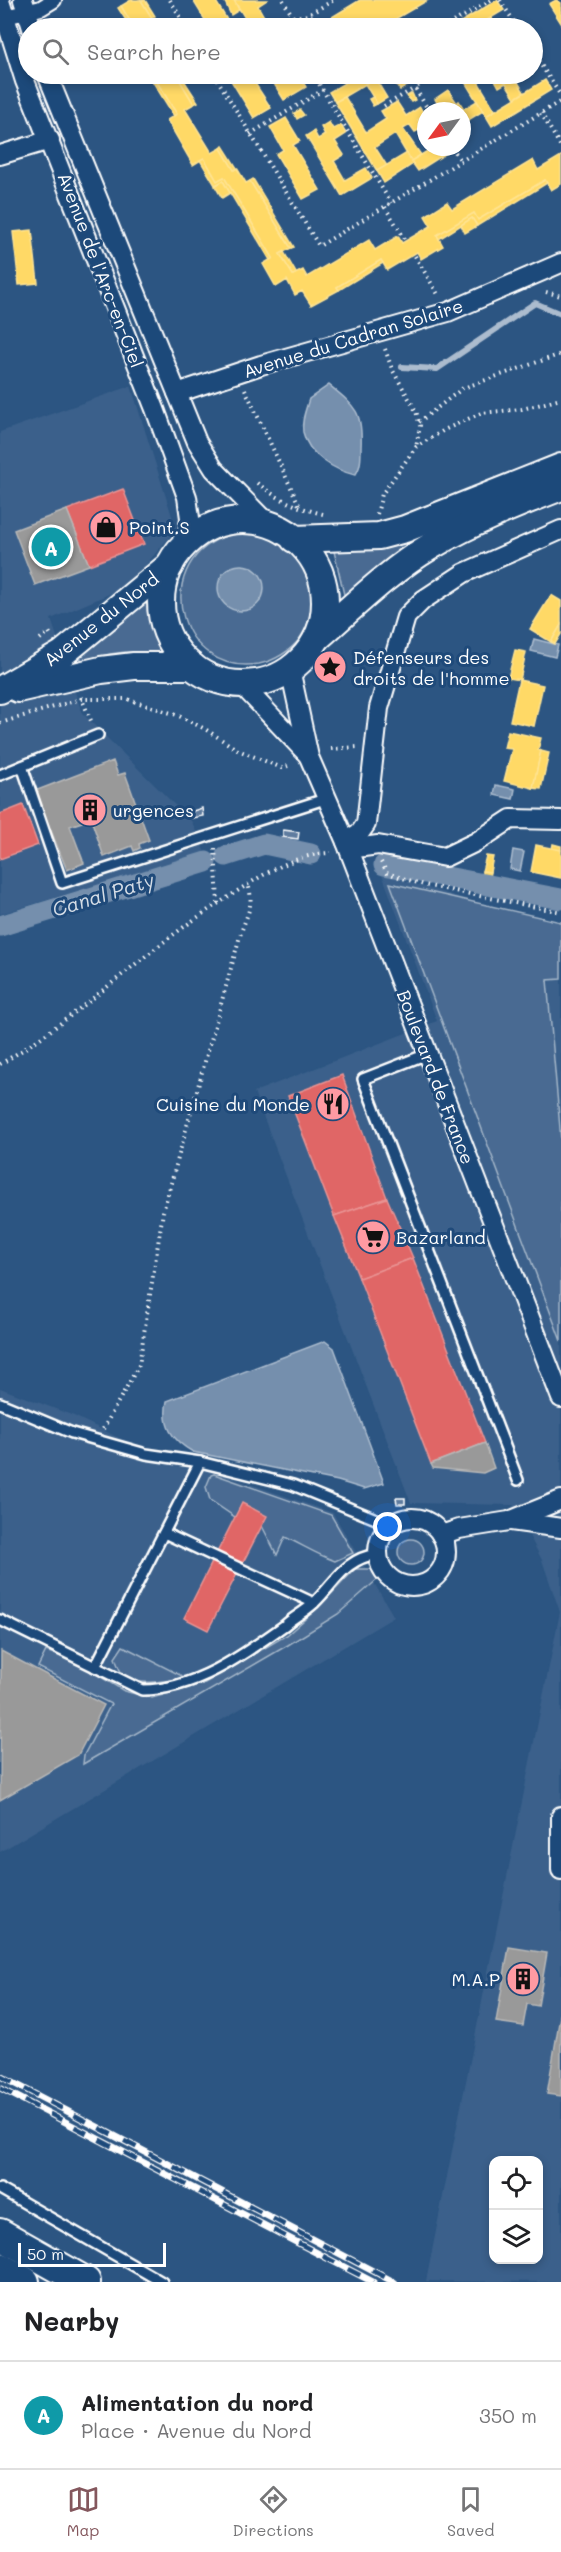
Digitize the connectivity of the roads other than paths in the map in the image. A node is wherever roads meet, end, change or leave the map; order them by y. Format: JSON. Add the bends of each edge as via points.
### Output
{"nodes":[{"id":1,"x":54,"y":0,"type":"edge"},
{"id":2,"x":30,"y":6,"type":"edge"},
{"id":3,"x":2,"y":10,"type":"edge"},
{"id":4,"x":18,"y":59,"type":"edge"},
{"id":5,"x":26,"y":84,"type":"edge"},
{"id":6,"x":51,"y":84,"type":"edge"},
{"id":7,"x":50,"y":141,"type":"junction"},
{"id":8,"x":0,"y":155,"type":"edge"},
{"id":9,"x":561,"y":263,"type":"edge"},
{"id":10,"x":177,"y":393,"type":"junction"},
{"id":11,"x":561,"y":468,"type":"edge"},
{"id":12,"x":561,"y":488,"type":"edge"},
{"id":13,"x":267,"y":523,"type":"junction"},
{"id":14,"x":561,"y":530,"type":"edge"},
{"id":15,"x":294,"y":539,"type":"junction"},
{"id":16,"x":187,"y":542,"type":"junction"},
{"id":17,"x":170,"y":566,"type":"junction"},
{"id":18,"x":315,"y":641,"type":"junction"},
{"id":19,"x":192,"y":666,"type":"junction"},
{"id":20,"x":290,"y":669,"type":"junction"},
{"id":21,"x":241,"y":684,"type":"junction"},
{"id":22,"x":0,"y":692,"type":"edge"},
{"id":23,"x":98,"y":735,"type":"road end"},
{"id":24,"x":309,"y":757,"type":"junction"},
{"id":25,"x":22,"y":766,"type":"junction"},
{"id":26,"x":0,"y":775,"type":"edge"},
{"id":27,"x":328,"y":798,"type":"junction"},
{"id":28,"x":561,"y":820,"type":"edge"},
{"id":29,"x":348,"y":846,"type":"junction"},
{"id":30,"x":427,"y":1054,"type":"junction"},
{"id":31,"x":561,"y":1398,"type":"edge"},
{"id":32,"x":0,"y":1403,"type":"edge"},
{"id":33,"x":200,"y":1462,"type":"junction"},
{"id":34,"x":518,"y":1480,"type":"dead end"},
{"id":35,"x":561,"y":1500,"type":"edge"},
{"id":36,"x":561,"y":1514,"type":"edge"},
{"id":37,"x":509,"y":1521,"type":"junction"},
{"id":38,"x":561,"y":1521,"type":"edge"},
{"id":39,"x":387,"y":1528,"type":"junction"},
{"id":40,"x":561,"y":1528,"type":"edge"},
{"id":41,"x":164,"y":1533,"type":"junction"},
{"id":42,"x":441,"y":1535,"type":"junction"},
{"id":43,"x":377,"y":1554,"type":"junction"},
{"id":44,"x":314,"y":1603,"type":"junction"},
{"id":45,"x":0,"y":1620,"type":"edge"},
{"id":46,"x":95,"y":1667,"type":"junction"},
{"id":47,"x":561,"y":1816,"type":"edge"},
{"id":48,"x":561,"y":1870,"type":"edge"},
{"id":49,"x":0,"y":2189,"type":"edge"},
{"id":50,"x":0,"y":2234,"type":"edge"},
{"id":51,"x":0,"y":2268,"type":"edge"},
{"id":52,"x":24,"y":2282,"type":"edge"},
{"id":53,"x":85,"y":2282,"type":"edge"},
{"id":54,"x":162,"y":2282,"type":"edge"}],
"edges":[{"from":1,"to":2,"type":"street"},
{"from":2,"to":3,"type":"street"},
{"from":3,"to":4,"type":"street","name":"Avenue de l'Arc-en-Ciel"},
{"from":5,"to":7,"type":"street","name":"Avenue de l'Arc-en-Ciel"},
{"from":6,"to":10,"type":"street","name":"Avenue de l'Arc-en-Ciel"},
{"from":7,"to":8,"type":"street"},
{"from":7,"to":16,"type":"street","name":"Avenue de l'Arc-en-Ciel","via":[[187,497]]},
{"from":9,"to":10,"type":"street","name":"Avenue du Cadran Solaire","via":[[448,312]]},
{"from":10,"to":13,"type":"street","name":"Avenue de l'Arc-en-Ciel","via":[[197,442],[214,469]]},
{"from":11,"to":15,"type":"main road","via":[[379,536]]},
{"from":12,"to":18,"type":"main road","via":[[511,507],[431,546],[392,573]]},
{"from":13,"to":15,"type":"main road"},
{"from":13,"to":16,"type":"main road","via":[[224,522]]},
{"from":14,"to":29,"type":"street","via":[[464,573],[423,600],[406,617],[379,708],[366,824]]},
{"from":15,"to":18,"type":"main road","via":[[316,564],[324,586],[325,610]]},
{"from":16,"to":17,"type":"main road"},
{"from":17,"to":19,"type":"main road","via":[[162,586],[166,630]]},
{"from":17,"to":22,"type":"main road","name":"Avenue du Nord","via":[[62,654]]},
{"from":18,"to":20,"type":"main road"},
{"from":19,"to":21,"type":"main road","via":[[215,679]]},
{"from":19,"to":22,"type":"main road","name":"Avenue du Nord","via":[[101,670]]},
{"from":20,"to":21,"type":"main road","via":[[267,681]]},
{"from":20,"to":24,"type":"street","name":"Boulevard de France"},
{"from":21,"to":24,"type":"street","name":"Boulevard de France"},
{"from":23,"to":25,"type":"lane"},
{"from":24,"to":27,"type":"street","name":"Boulevard de France"},
{"from":25,"to":26,"type":"lane"},
{"from":25,"to":27,"type":"lane","via":[[62,883]]},
{"from":27,"to":29,"type":"street","name":"Boulevard de France"},
{"from":28,"to":29,"type":"street","via":[[511,819],[446,857],[378,845]]},
{"from":29,"to":30,"type":"street","name":"Boulevard de France"},
{"from":30,"to":31,"type":"street","name":"Boulevard de France"},
{"from":30,"to":34,"type":"lane","via":[[363,1079]]},
{"from":32,"to":33,"type":"lane","via":[[46,1424],[97,1440],[147,1454]]},
{"from":33,"to":39,"type":"lane","via":[[293,1485],[376,1519]]},
{"from":33,"to":41,"type":"lane"},
{"from":35,"to":37,"type":"street"},
{"from":36,"to":38,"type":"street"},
{"from":37,"to":40,"type":"street"},
{"from":37,"to":42,"type":"street"},
{"from":39,"to":42,"type":"street","via":[[396,1521],[420,1519]]},
{"from":39,"to":43,"type":"street"},
{"from":41,"to":44,"type":"lane"},
{"from":41,"to":46,"type":"lane"},
{"from":42,"to":43,"type":"street","via":[[446,1554],[444,1565],[428,1582],[417,1586],[394,1581],[386,1574]]},
{"from":43,"to":44,"type":"lane","via":[[362,1556],[342,1570]]},
{"from":44,"to":46,"type":"lane","via":[[250,1650],[200,1677],[162,1690],[142,1690]]},
{"from":45,"to":46,"type":"lane"},
{"from":47,"to":48,"type":"street"},
{"from":49,"to":54,"type":"lane"},
{"from":50,"to":53,"type":"highway"},
{"from":51,"to":52,"type":"highway"}]}
